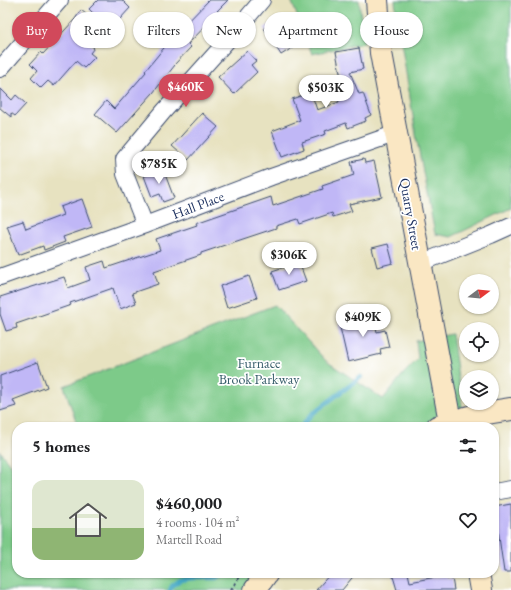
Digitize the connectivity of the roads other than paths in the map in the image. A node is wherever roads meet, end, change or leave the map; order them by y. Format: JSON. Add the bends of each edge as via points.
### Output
{"nodes":[{"id":1,"x":60,"y":0,"type":"edge"},
{"id":2,"x":262,"y":0,"type":"edge"},
{"id":3,"x":377,"y":0,"type":"edge"},
{"id":4,"x":0,"y":69,"type":"edge"},
{"id":5,"x":397,"y":133,"type":"junction"},
{"id":6,"x":145,"y":225,"type":"junction"},
{"id":7,"x":511,"y":226,"type":"edge"},
{"id":8,"x":421,"y":263,"type":"junction"},
{"id":9,"x":0,"y":276,"type":"edge"},
{"id":10,"x":511,"y":409,"type":"edge"},
{"id":11,"x":446,"y":422,"type":"edge"},
{"id":12,"x":457,"y":422,"type":"edge"},
{"id":13,"x":511,"y":489,"type":"edge"},
{"id":14,"x":499,"y":491,"type":"edge"},
{"id":15,"x":263,"y":578,"type":"edge"},
{"id":16,"x":479,"y":578,"type":"edge"},
{"id":17,"x":255,"y":590,"type":"edge"},
{"id":18,"x":481,"y":590,"type":"edge"}],
"edges":[{"from":1,"to":4,"type":"street"},
{"from":2,"to":6,"type":"street","via":[[124,159],[125,174]]},
{"from":3,"to":5,"type":"main road","name":"Quarry Street","via":[[381,53]]},
{"from":5,"to":6,"type":"street","name":"Hall Place"},
{"from":5,"to":8,"type":"main road","name":"Quarry Street"},
{"from":6,"to":9,"type":"street","name":"Hall Place"},
{"from":7,"to":8,"type":"street"},
{"from":8,"to":11,"type":"main road","name":"Quarry Street"},
{"from":10,"to":12,"type":"main road"},
{"from":13,"to":14,"type":"street"},
{"from":15,"to":17,"type":"main road"},
{"from":16,"to":18,"type":"main road"}]}
